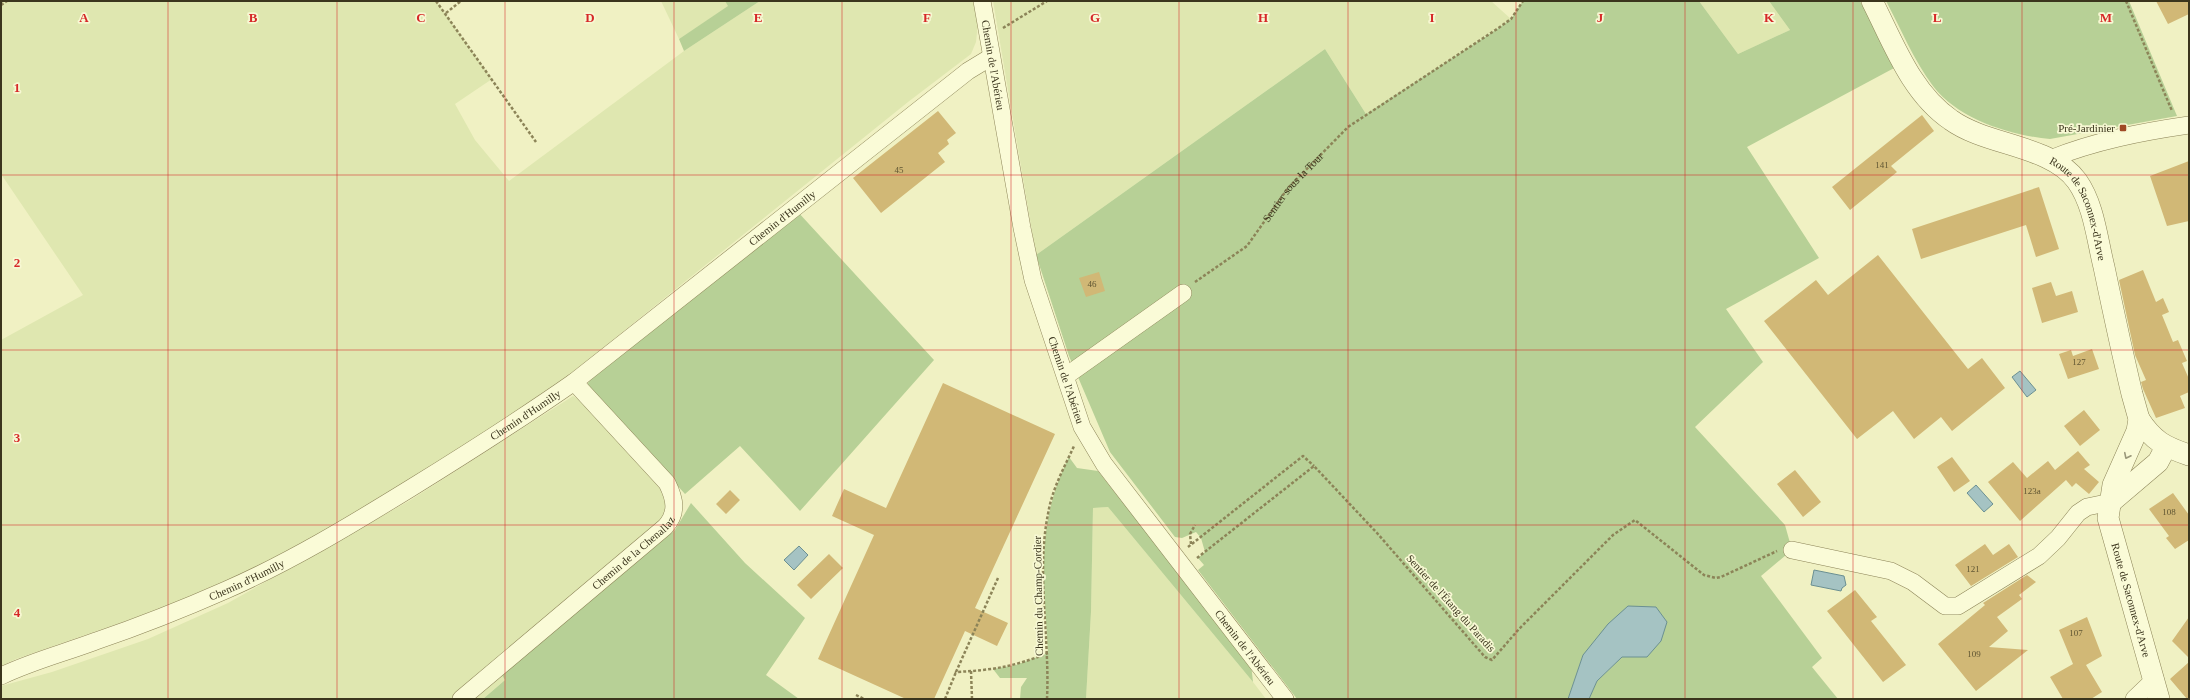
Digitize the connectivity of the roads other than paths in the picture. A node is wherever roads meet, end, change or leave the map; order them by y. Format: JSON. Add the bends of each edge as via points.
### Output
{"nodes":[{"id":1,"x":982,"y":1,"type":"edge"},
{"id":2,"x":1872,"y":1,"type":"edge"},
{"id":3,"x":991,"y":57,"type":"junction"},
{"id":4,"x":2183,"y":126,"type":"edge"},
{"id":5,"x":2050,"y":159,"type":"junction"},
{"id":6,"x":1182,"y":293,"type":"road end"},
{"id":7,"x":1066,"y":376,"type":"junction"},
{"id":8,"x":574,"y":382,"type":"junction"},
{"id":9,"x":2139,"y":419,"type":"junction"},
{"id":10,"x":2166,"y":447,"type":"junction"},
{"id":11,"x":2189,"y":455,"type":"edge"},
{"id":12,"x":2111,"y":502,"type":"junction"},
{"id":13,"x":1792,"y":550,"type":"road end"},
{"id":14,"x":1,"y":676,"type":"edge"},
{"id":15,"x":2154,"y":679,"type":"junction"},
{"id":16,"x":461,"y":699,"type":"edge"},
{"id":17,"x":1285,"y":699,"type":"edge"},
{"id":18,"x":2134,"y":699,"type":"edge"},
{"id":19,"x":2159,"y":699,"type":"edge"}],
"edges":[{"from":1,"to":3,"type":"street","name":"Chemin de l'Abérieu"},
{"from":2,"to":5,"type":"street","name":"Route de Saconnex-d'Arve","via":[[1913,79],[1941,113],[1961,127],[1977,134]]},
{"from":3,"to":7,"type":"street","name":"Chemin de l'Abérieu","via":[[1033,280]]},
{"from":3,"to":8,"type":"street","name":"Chemin d'Humilly","via":[[968,71]]},
{"from":4,"to":5,"type":"street","via":[[2123,136]]},
{"from":5,"to":9,"type":"street","name":"Route de Saconnex-d'Arve","via":[[2066,170],[2077,182],[2090,211]]},
{"from":6,"to":7,"type":"street"},
{"from":7,"to":17,"type":"street","name":"Chemin de l'Abérieu","via":[[1082,427],[1104,464]]},
{"from":8,"to":14,"type":"street","name":"Chemin d'Humilly","via":[[373,511],[278,565],[227,590],[138,626]]},
{"from":8,"to":16,"type":"street","name":"Chemin de la Chenallaz","via":[[667,484],[675,502],[674,513],[665,526]]},
{"from":9,"to":10,"type":"street","via":[[2152,437]]},
{"from":9,"to":12,"type":"street","name":"Route de Saconnex-d'Arve","one_way":true,"via":[[2135,438],[2113,485]]},
{"from":10,"to":11,"type":"street"},
{"from":10,"to":12,"type":"street","via":[[2158,462]]},
{"from":12,"to":13,"type":"street","via":[[2087,507],[2078,513],[2039,556],[1958,606],[1945,606],[1913,582],[1891,571]]},
{"from":12,"to":15,"type":"street","name":"Route de Saconnex-d'Arve","via":[[2108,510],[2110,529]]},
{"from":15,"to":18,"type":"street"},
{"from":15,"to":19,"type":"street","name":"Route de Saconnex-d'Arve"}]}
